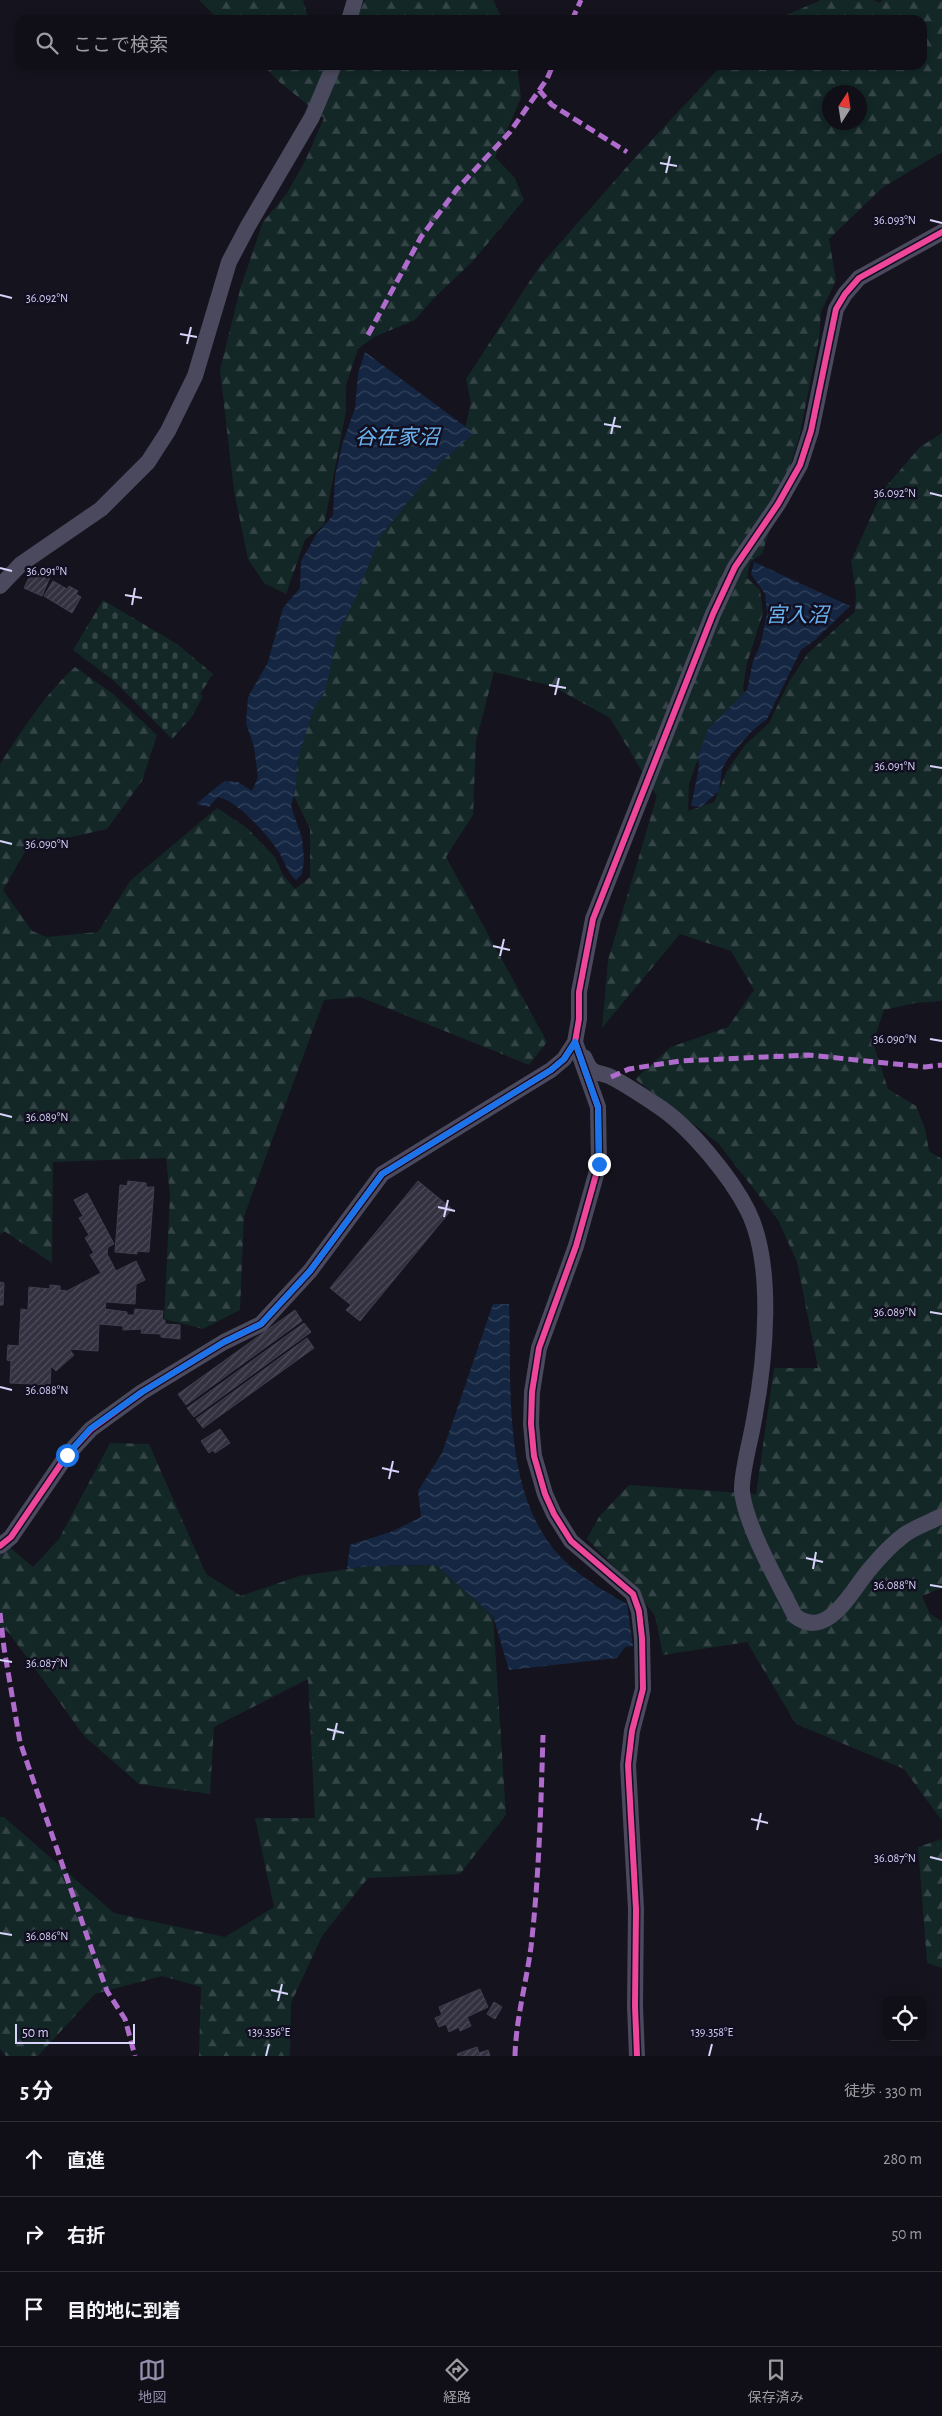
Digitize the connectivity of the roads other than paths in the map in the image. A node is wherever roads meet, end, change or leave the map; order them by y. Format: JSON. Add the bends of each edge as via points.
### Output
{"nodes":[{"id":1,"x":355,"y":0,"type":"edge"},
{"id":2,"x":350,"y":15,"type":"edge"},
{"id":3,"x":332,"y":70,"type":"edge"},
{"id":4,"x":942,"y":232,"type":"edge"},
{"id":5,"x":0,"y":586,"type":"edge"},
{"id":6,"x":575,"y":1042,"type":"junction"},
{"id":7,"x":942,"y":1516,"type":"edge"},
{"id":8,"x":0,"y":1546,"type":"edge"},
{"id":9,"x":637,"y":2056,"type":"edge"}],
"edges":[{"from":1,"to":2,"type":"street"},
{"from":3,"to":5,"type":"street","via":[[312,116],[229,262],[195,376],[168,431],[148,462],[101,509],[21,564]]},
{"from":4,"to":6,"type":"street","via":[[859,278],[836,309],[812,431],[800,465],[735,567],[713,614],[593,919],[579,992]]},
{"from":6,"to":7,"type":"street","via":[[591,1069],[611,1077],[660,1107],[698,1141],[728,1178],[749,1212],[759,1244],[765,1295],[765,1336],[760,1390],[742,1489],[744,1506],[795,1616],[802,1621],[816,1623],[829,1617],[842,1607],[869,1570],[905,1534]]},
{"from":6,"to":8,"type":"street","via":[[564,1059],[551,1070],[382,1174],[310,1271],[261,1324],[224,1342],[142,1392],[90,1429],[67,1455],[12,1537]]},
{"from":6,"to":9,"type":"street","via":[[598,1107],[599,1164],[576,1246],[540,1348],[530,1424],[534,1456],[554,1514],[571,1541],[633,1594],[639,1611],[643,1690],[632,1731],[628,1765],[636,1909]]}]}
